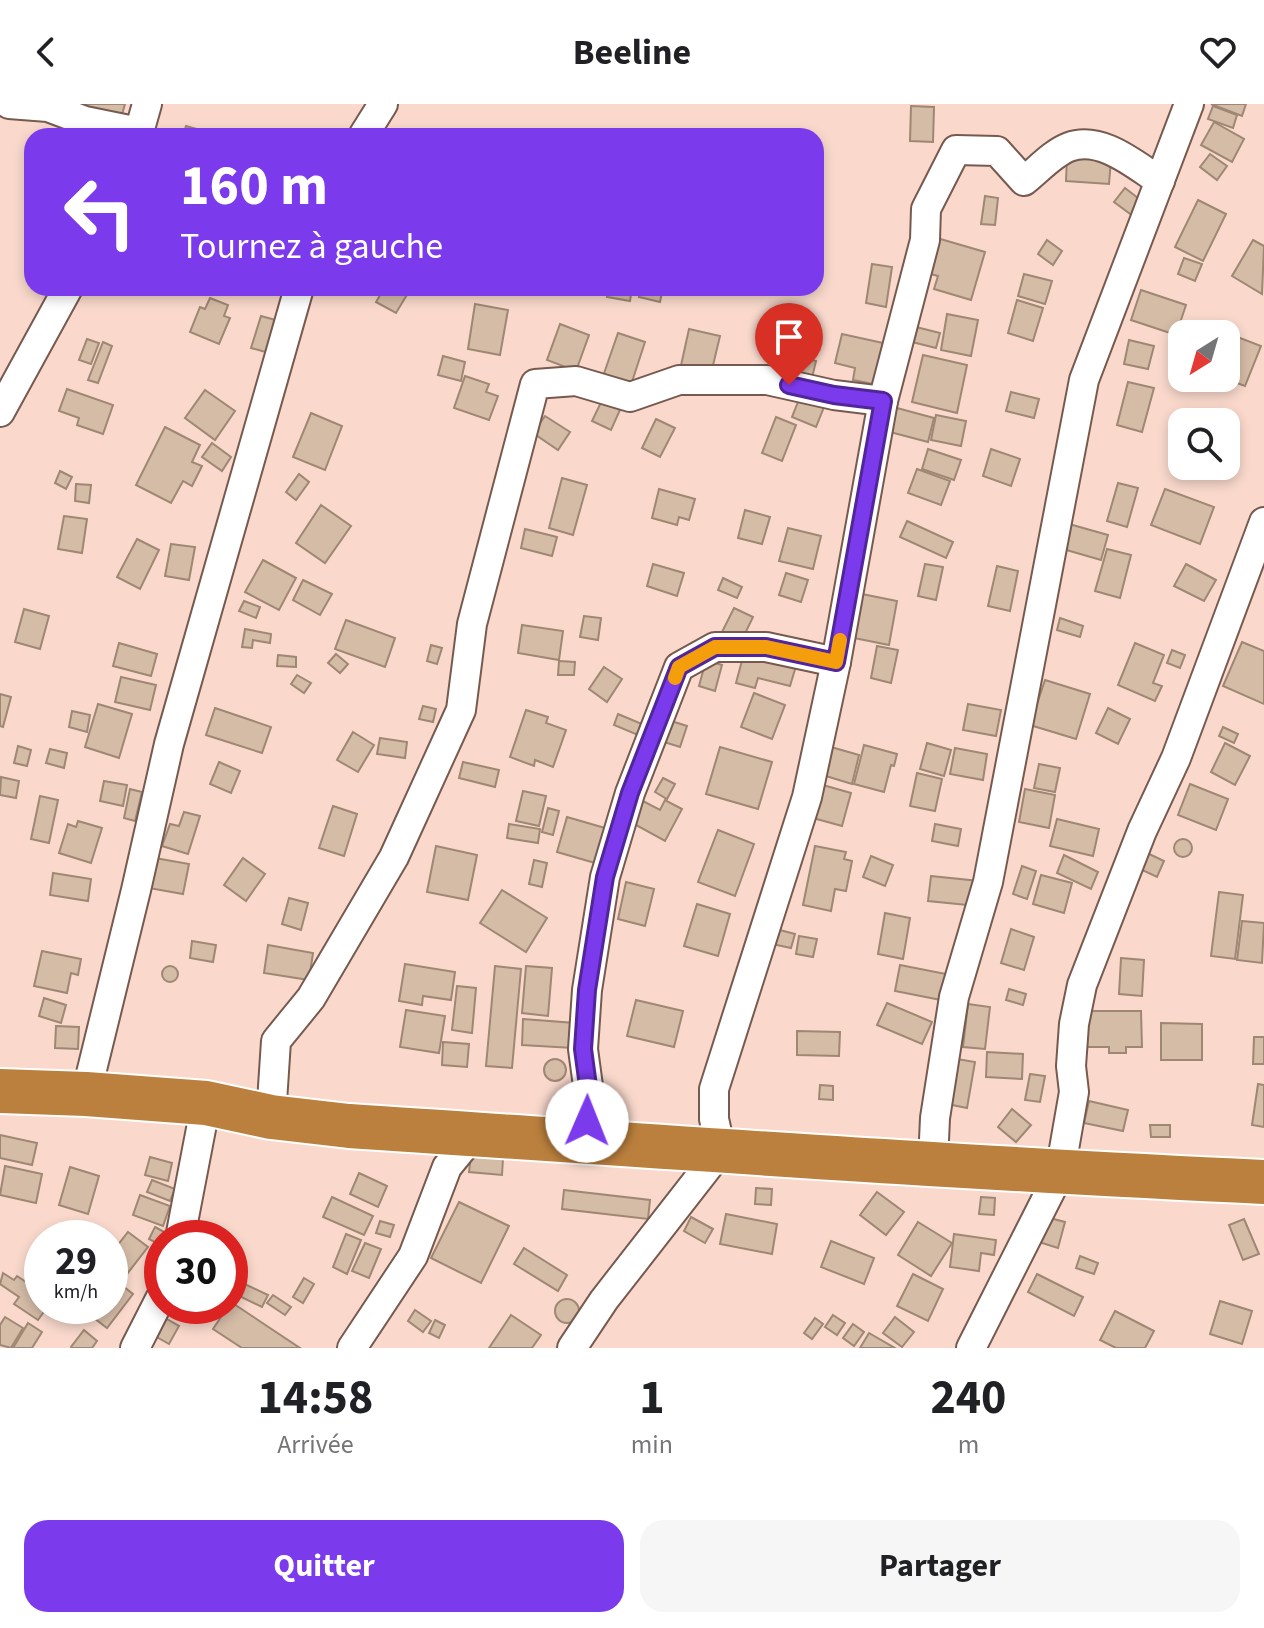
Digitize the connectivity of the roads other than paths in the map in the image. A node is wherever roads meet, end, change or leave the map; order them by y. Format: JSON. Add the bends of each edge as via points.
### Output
{"nodes":[{"id":1,"x":9,"y":104,"type":"edge"},
{"id":2,"x":147,"y":104,"type":"edge"},
{"id":3,"x":383,"y":104,"type":"edge"},
{"id":4,"x":1189,"y":104,"type":"edge"},
{"id":5,"x":114,"y":128,"type":"edge"},
{"id":6,"x":141,"y":128,"type":"edge"},
{"id":7,"x":368,"y":128,"type":"edge"},
{"id":8,"x":1160,"y":181,"type":"junction"},
{"id":9,"x":64,"y":296,"type":"edge"},
{"id":10,"x":297,"y":296,"type":"edge"},
{"id":11,"x":883,"y":401,"type":"junction"},
{"id":12,"x":0,"y":412,"type":"edge"},
{"id":13,"x":1264,"y":522,"type":"edge"},
{"id":14,"x":836,"y":662,"type":"junction"},
{"id":15,"x":0,"y":1091,"type":"edge"},
{"id":16,"x":86,"y":1094,"type":"junction"},
{"id":17,"x":206,"y":1103,"type":"junction"},
{"id":18,"x":271,"y":1117,"type":"junction"},
{"id":19,"x":583,"y":1141,"type":"junction"},
{"id":20,"x":452,"y":1144,"type":"junction"},
{"id":21,"x":676,"y":1146,"type":"junction"},
{"id":22,"x":721,"y":1150,"type":"junction"},
{"id":23,"x":933,"y":1162,"type":"junction"},
{"id":24,"x":1060,"y":1172,"type":"junction"},
{"id":25,"x":1264,"y":1182,"type":"edge"},
{"id":26,"x":686,"y":1193,"type":"junction"},
{"id":27,"x":183,"y":1220,"type":"edge"},
{"id":28,"x":147,"y":1324,"type":"edge"},
{"id":29,"x":135,"y":1348,"type":"edge"},
{"id":30,"x":352,"y":1348,"type":"edge"},
{"id":31,"x":572,"y":1348,"type":"edge"},
{"id":32,"x":971,"y":1348,"type":"edge"}],
"edges":[{"from":1,"to":5,"type":"street","via":[[48,107]]},
{"from":2,"to":6,"type":"street"},
{"from":3,"to":7,"type":"street"},
{"from":4,"to":8,"type":"street"},
{"from":8,"to":11,"type":"street","via":[[1120,155],[1088,143],[1067,147],[1024,181],[997,151],[956,150],[926,209],[925,240]]},
{"from":8,"to":23,"type":"street","via":[[1084,380],[988,882],[954,997]]},
{"from":9,"to":12,"type":"street"},
{"from":10,"to":16,"type":"street","via":[[169,744]]},
{"from":11,"to":14,"type":"street"},
{"from":11,"to":18,"type":"street","via":[[767,380],[679,380],[630,397],[576,381],[535,384],[472,624],[461,710],[394,857],[311,998],[276,1041]]},
{"from":13,"to":24,"type":"street","via":[[1176,758],[1082,985],[1074,1024],[1074,1092]]},
{"from":14,"to":19,"type":"street","via":[[766,647],[715,647],[679,667],[630,793],[605,877],[587,990],[583,1049],[590,1101]]},
{"from":14,"to":22,"type":"street","via":[[807,797],[714,1089]]},
{"from":15,"to":16,"type":"highway"},
{"from":16,"to":17,"type":"highway"},
{"from":17,"to":18,"type":"highway"},
{"from":17,"to":27,"type":"street"},
{"from":18,"to":20,"type":"highway"},
{"from":19,"to":20,"type":"highway"},
{"from":19,"to":21,"type":"highway"},
{"from":20,"to":30,"type":"street","via":[[413,1256]]},
{"from":21,"to":22,"type":"highway"},
{"from":21,"to":26,"type":"street"},
{"from":22,"to":23,"type":"highway"},
{"from":22,"to":26,"type":"street"},
{"from":23,"to":24,"type":"highway"},
{"from":24,"to":25,"type":"highway"},
{"from":24,"to":32,"type":"street"},
{"from":26,"to":31,"type":"street"},
{"from":28,"to":29,"type":"street"}]}
